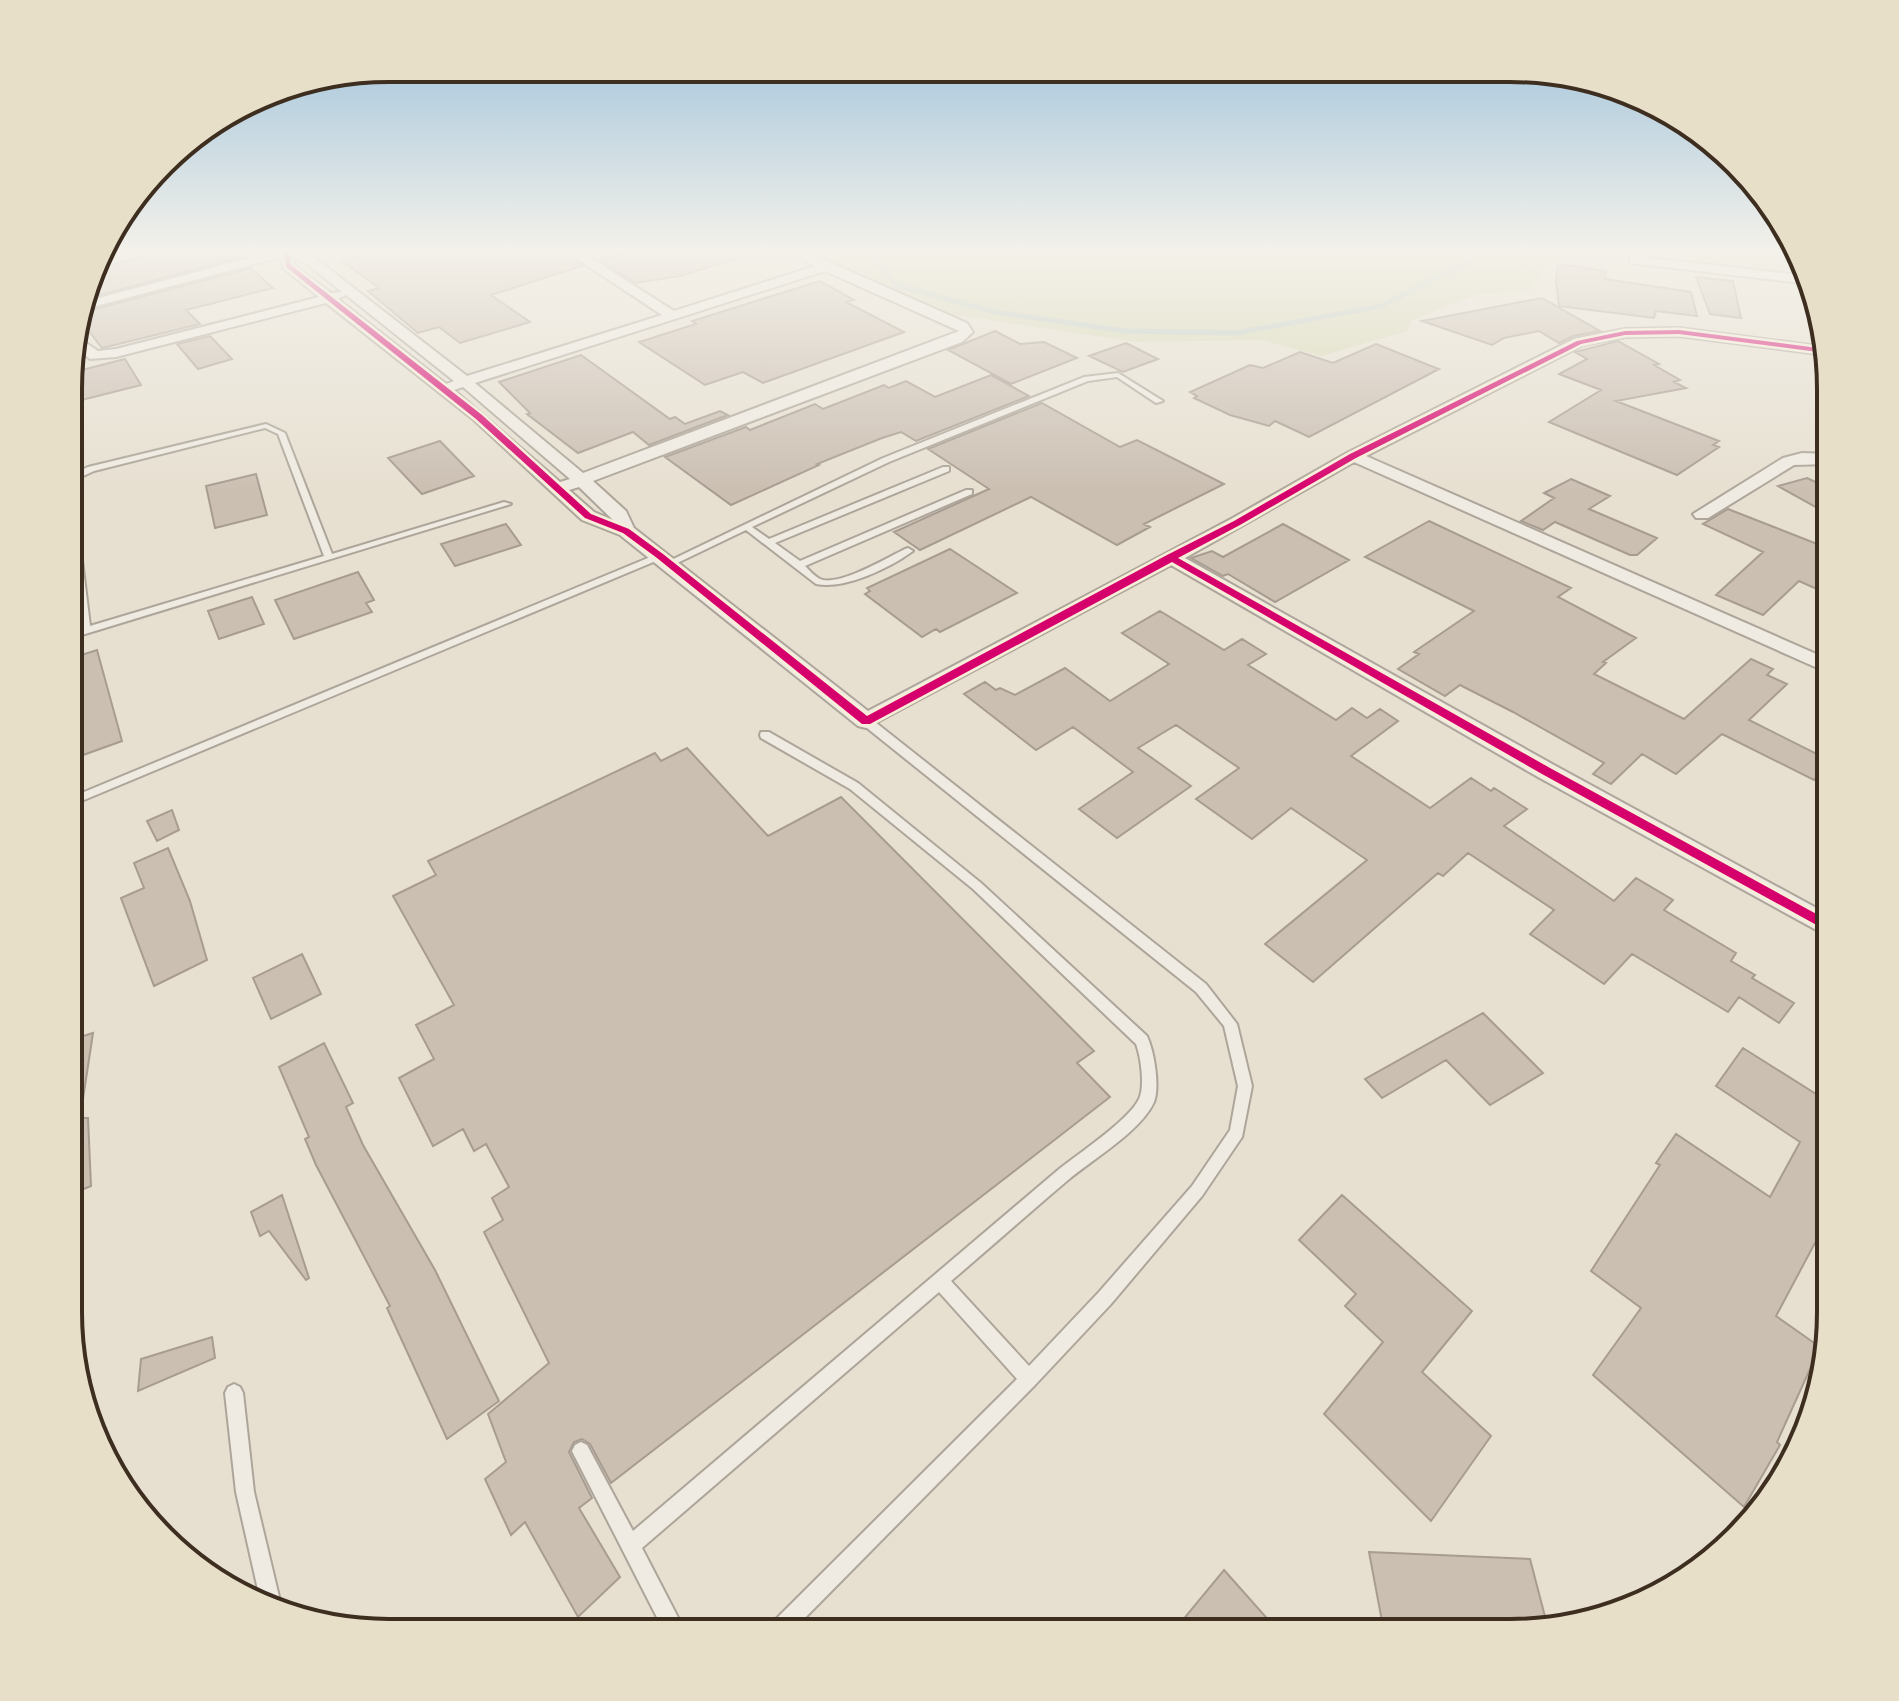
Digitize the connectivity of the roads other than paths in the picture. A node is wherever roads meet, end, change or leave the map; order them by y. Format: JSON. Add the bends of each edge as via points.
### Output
{"nodes":[{"id":1,"x":197,"y":332,"type":"edge"},
{"id":2,"x":371,"y":332,"type":"edge"},
{"id":3,"x":401,"y":332,"type":"edge"},
{"id":4,"x":621,"y":332,"type":"edge"},
{"id":5,"x":965,"y":332,"type":"edge"},
{"id":6,"x":1658,"y":332,"type":"edge"},
{"id":7,"x":1682,"y":332,"type":"edge"},
{"id":8,"x":85,"y":348,"type":"edge"},
{"id":9,"x":1814,"y":349,"type":"edge"},
{"id":10,"x":465,"y":382,"type":"junction"},
{"id":11,"x":443,"y":389,"type":"junction"},
{"id":12,"x":1159,"y":401,"type":"dead end"},
{"id":13,"x":1353,"y":456,"type":"junction"},
{"id":14,"x":1817,"y":459,"type":"edge"},
{"id":15,"x":946,"y":469,"type":"dead end"},
{"id":16,"x":82,"y":474,"type":"edge"},
{"id":17,"x":580,"y":480,"type":"junction"},
{"id":18,"x":557,"y":489,"type":"junction"},
{"id":19,"x":969,"y":492,"type":"dead end"},
{"id":20,"x":507,"y":504,"type":"dead end"},
{"id":21,"x":1702,"y":514,"type":"dead end"},
{"id":22,"x":748,"y":528,"type":"junction"},
{"id":23,"x":626,"y":531,"type":"junction"},
{"id":24,"x":771,"y":542,"type":"junction"},
{"id":25,"x":908,"y":551,"type":"dead end"},
{"id":26,"x":329,"y":557,"type":"junction"},
{"id":27,"x":1170,"y":557,"type":"junction"},
{"id":28,"x":664,"y":560,"type":"junction"},
{"id":29,"x":799,"y":565,"type":"junction"},
{"id":30,"x":82,"y":597,"type":"edge"},
{"id":31,"x":86,"y":631,"type":"junction"},
{"id":32,"x":82,"y":632,"type":"edge"},
{"id":33,"x":1817,"y":662,"type":"edge"},
{"id":34,"x":866,"y":721,"type":"junction"},
{"id":35,"x":765,"y":735,"type":"dead end"},
{"id":36,"x":82,"y":797,"type":"edge"},
{"id":37,"x":1817,"y":920,"type":"edge"},
{"id":38,"x":940,"y":1281,"type":"junction"},
{"id":39,"x":1029,"y":1379,"type":"junction"},
{"id":40,"x":234,"y":1393,"type":"dead end"},
{"id":41,"x":581,"y":1451,"type":"dead end"},
{"id":42,"x":632,"y":1544,"type":"junction"},
{"id":43,"x":269,"y":1594,"type":"edge"},
{"id":44,"x":669,"y":1619,"type":"edge"},
{"id":45,"x":790,"y":1619,"type":"edge"}],
"edges":[{"from":1,"to":8,"type":"street","via":[[95,356]]},
{"from":2,"to":11,"type":"street"},
{"from":3,"to":10,"type":"street"},
{"from":4,"to":10,"type":"street"},
{"from":5,"to":17,"type":"street"},
{"from":6,"to":13,"type":"street","via":[[1625,333],[1569,346]]},
{"from":7,"to":9,"type":"street"},
{"from":10,"to":11,"type":"street"},
{"from":10,"to":17,"type":"street"},
{"from":11,"to":18,"type":"street"},
{"from":12,"to":22,"type":"lane","via":[[1118,375],[1087,379],[900,454]]},
{"from":13,"to":27,"type":"street"},
{"from":13,"to":33,"type":"street"},
{"from":14,"to":21,"type":"street","via":[[1789,461]]},
{"from":15,"to":24,"type":"lane"},
{"from":16,"to":26,"type":"lane","via":[[254,428],[275,429]]},
{"from":17,"to":18,"type":"street"},
{"from":17,"to":23,"type":"street","via":[[620,515]]},
{"from":18,"to":23,"type":"street","via":[[588,516]]},
{"from":19,"to":29,"type":"lane"},
{"from":20,"to":26,"type":"lane"},
{"from":22,"to":24,"type":"lane"},
{"from":22,"to":28,"type":"lane"},
{"from":23,"to":28,"type":"street"},
{"from":24,"to":29,"type":"lane"},
{"from":25,"to":29,"type":"lane","via":[[827,584]]},
{"from":26,"to":31,"type":"lane"},
{"from":27,"to":34,"type":"street"},
{"from":27,"to":37,"type":"street"},
{"from":28,"to":34,"type":"street"},
{"from":28,"to":36,"type":"lane"},
{"from":30,"to":31,"type":"lane"},
{"from":31,"to":32,"type":"lane"},
{"from":34,"to":39,"type":"lane","via":[[1201,988],[1230,1024],[1245,1086],[1237,1132],[1197,1191]]},
{"from":35,"to":38,"type":"lane","via":[[854,786],[977,886],[1142,1040],[1148,1057],[1148,1098],[1135,1118]]},
{"from":38,"to":39,"type":"lane"},
{"from":38,"to":42,"type":"lane"},
{"from":39,"to":45,"type":"lane"},
{"from":40,"to":43,"type":"lane","via":[[245,1492]]},
{"from":41,"to":42,"type":"lane"},
{"from":42,"to":44,"type":"lane"}]}
